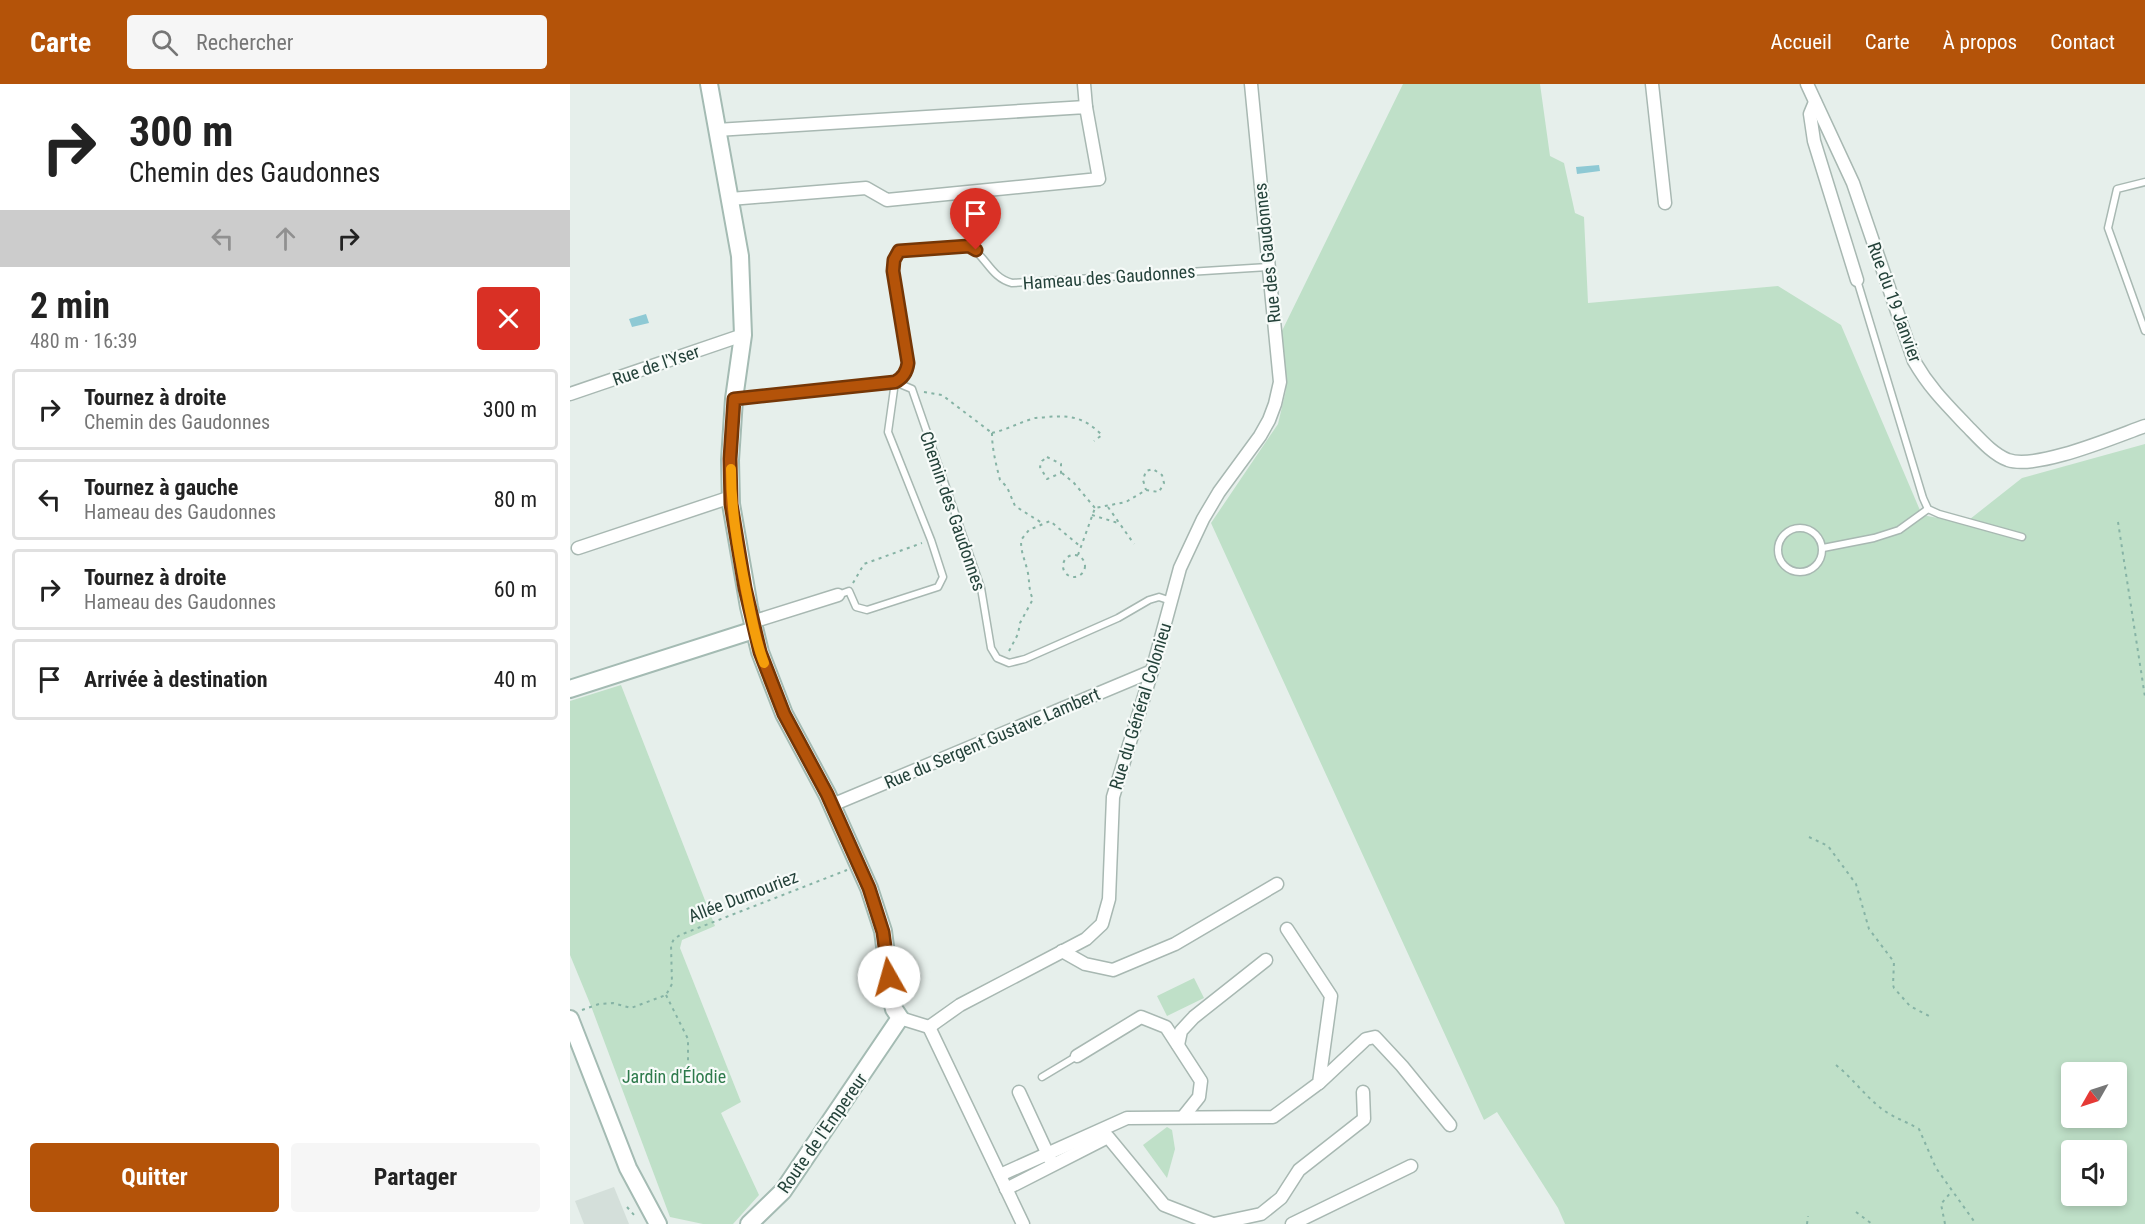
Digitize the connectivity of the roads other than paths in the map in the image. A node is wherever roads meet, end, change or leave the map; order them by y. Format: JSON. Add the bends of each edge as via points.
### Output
{"nodes":[{"id":1,"x":709,"y":84,"type":"edge"},
{"id":2,"x":1084,"y":84,"type":"edge"},
{"id":3,"x":1251,"y":84,"type":"edge"},
{"id":4,"x":1652,"y":84,"type":"edge"},
{"id":5,"x":1807,"y":84,"type":"edge"},
{"id":6,"x":1815,"y":102,"type":"junction"},
{"id":7,"x":1086,"y":107,"type":"junction"},
{"id":8,"x":717,"y":130,"type":"junction"},
{"id":9,"x":1835,"y":147,"type":"junction"},
{"id":10,"x":1818,"y":154,"type":"junction"},
{"id":11,"x":2145,"y":182,"type":"edge"},
{"id":12,"x":730,"y":199,"type":"junction"},
{"id":13,"x":1665,"y":203,"type":"dead end"},
{"id":14,"x":1269,"y":267,"type":"junction"},
{"id":15,"x":1857,"y":280,"type":"joint"},
{"id":16,"x":2145,"y":331,"type":"edge"},
{"id":17,"x":743,"y":335,"type":"junction"},
{"id":18,"x":895,"y":382,"type":"junction"},
{"id":19,"x":570,"y":394,"type":"edge"},
{"id":20,"x":734,"y":399,"type":"junction"},
{"id":21,"x":1269,"y":420,"type":"joint"},
{"id":22,"x":2145,"y":426,"type":"edge"},
{"id":23,"x":731,"y":497,"type":"junction"},
{"id":24,"x":1928,"y":509,"type":"junction"},
{"id":25,"x":2022,"y":537,"type":"dead end"},
{"id":26,"x":578,"y":548,"type":"dead end"},
{"id":27,"x":1822,"y":548,"type":"junction"},
{"id":28,"x":843,"y":593,"type":"joint"},
{"id":29,"x":1171,"y":601,"type":"junction"},
{"id":30,"x":753,"y":626,"type":"junction"},
{"id":31,"x":1152,"y":670,"type":"junction"},
{"id":32,"x":570,"y":689,"type":"edge"},
{"id":33,"x":831,"y":805,"type":"junction"},
{"id":34,"x":1277,"y":884,"type":"dead end"},
{"id":35,"x":1287,"y":929,"type":"dead end"},
{"id":36,"x":1062,"y":951,"type":"junction"},
{"id":37,"x":1266,"y":960,"type":"dead end"},
{"id":38,"x":576,"y":1015,"type":"edge"},
{"id":39,"x":900,"y":1018,"type":"junction"},
{"id":40,"x":929,"y":1027,"type":"junction"},
{"id":41,"x":1178,"y":1045,"type":"junction"},
{"id":42,"x":1077,"y":1056,"type":"joint"},
{"id":43,"x":1042,"y":1077,"type":"dead end"},
{"id":44,"x":1319,"y":1083,"type":"junction"},
{"id":45,"x":1019,"y":1092,"type":"dead end"},
{"id":46,"x":1363,"y":1092,"type":"dead end"},
{"id":47,"x":1183,"y":1117,"type":"junction"},
{"id":48,"x":1450,"y":1125,"type":"dead end"},
{"id":49,"x":1106,"y":1133,"type":"junction"},
{"id":50,"x":1051,"y":1159,"type":"junction"},
{"id":51,"x":1411,"y":1166,"type":"dead end"},
{"id":52,"x":1000,"y":1175,"type":"junction"},
{"id":53,"x":634,"y":1180,"type":"junction"},
{"id":54,"x":1006,"y":1189,"type":"junction"},
{"id":55,"x":645,"y":1224,"type":"edge"},
{"id":56,"x":658,"y":1224,"type":"edge"},
{"id":57,"x":749,"y":1224,"type":"edge"},
{"id":58,"x":1023,"y":1224,"type":"edge"},
{"id":59,"x":1213,"y":1224,"type":"edge"},
{"id":60,"x":1292,"y":1224,"type":"edge"}],
"edges":[{"from":1,"to":8,"type":"street"},
{"from":2,"to":7,"type":"street"},
{"from":3,"to":14,"type":"street","name":"Rue des Gaudonnes"},
{"from":4,"to":13,"type":"street"},
{"from":5,"to":6,"type":"street","name":"Rue du 19 Janvier"},
{"from":6,"to":9,"type":"street","name":"Rue du 19 Janvier"},
{"from":6,"to":10,"type":"street","via":[[1810,114]]},
{"from":7,"to":8,"type":"street"},
{"from":7,"to":12,"type":"street","via":[[1099,179],[887,200],[866,188]]},
{"from":8,"to":12,"type":"street"},
{"from":9,"to":10,"type":"street"},
{"from":9,"to":22,"type":"street","name":"Rue du 19 Janvier","via":[[1853,183],[1914,361],[1935,393],[1983,442],[2006,459],[2028,463]]},
{"from":10,"to":15,"type":"street"},
{"from":11,"to":16,"type":"lane","via":[[2116,189],[2108,228]]},
{"from":12,"to":17,"type":"street","via":[[740,256]]},
{"from":14,"to":18,"type":"lane","name":"Hameau des Gaudonnes","via":[[1012,283],[1002,281],[969,246],[899,251],[893,271],[908,363],[907,370]]},
{"from":14,"to":21,"type":"street","name":"Rue des Gaudonnes","via":[[1280,382]]},
{"from":15,"to":24,"type":"lane"},
{"from":17,"to":19,"type":"street","name":"Rue de l'Yser"},
{"from":17,"to":20,"type":"street"},
{"from":18,"to":20,"type":"lane"},
{"from":18,"to":28,"type":"lane","via":[[888,432],[943,577],[938,587],[867,610],[856,607]]},
{"from":18,"to":29,"type":"lane","name":"Chemin des Gaudonnes","via":[[912,389],[981,588],[991,648],[997,658],[1009,663],[1025,659],[1149,600],[1159,597]]},
{"from":20,"to":23,"type":"street"},
{"from":21,"to":29,"type":"street","name":"Rue du Général Colonieu","via":[[1203,519],[1180,568]]},
{"from":23,"to":26,"type":"street"},
{"from":23,"to":30,"type":"street"},
{"from":24,"to":25,"type":"lane"},
{"from":24,"to":27,"type":"lane","via":[[1899,530]]},
{"from":27,"to":27,"type":"lane","via":[[1817,535],[1797,528],[1780,539],[1778,553],[1780,561],[1791,571],[1807,572],[1819,563]]},
{"from":28,"to":30,"type":"street"},
{"from":29,"to":31,"type":"street","name":"Rue du Général Colonieu"},
{"from":30,"to":32,"type":"street"},
{"from":30,"to":33,"type":"street","via":[[784,714]]},
{"from":31,"to":33,"type":"street","name":"Rue du Sergent Gustave Lambert"},
{"from":31,"to":36,"type":"street","name":"Rue du Général Colonieu","via":[[1113,797],[1108,900],[1102,924],[1086,939]]},
{"from":33,"to":39,"type":"street","via":[[860,866],[883,932],[892,1000]]},
{"from":34,"to":36,"type":"street","via":[[1175,944],[1113,970],[1085,964]]},
{"from":35,"to":44,"type":"street","via":[[1331,996]]},
{"from":36,"to":40,"type":"street","name":"Rue du Général Colonieu","via":[[960,1005]]},
{"from":37,"to":41,"type":"street","via":[[1194,1017],[1181,1031]]},
{"from":38,"to":53,"type":"street"},
{"from":39,"to":40,"type":"street"},
{"from":39,"to":57,"type":"street","name":"Route de l'Empereur","via":[[783,1191]]},
{"from":40,"to":52,"type":"street"},
{"from":41,"to":42,"type":"street","via":[[1166,1027],[1141,1017]]},
{"from":41,"to":47,"type":"street","via":[[1201,1080],[1199,1097]]},
{"from":42,"to":43,"type":"lane"},
{"from":44,"to":47,"type":"street","via":[[1273,1118]]},
{"from":44,"to":48,"type":"street","via":[[1374,1036]]},
{"from":45,"to":50,"type":"street"},
{"from":46,"to":59,"type":"street","via":[[1364,1119],[1299,1170],[1281,1198],[1261,1214]]},
{"from":47,"to":49,"type":"street","via":[[1127,1118]]},
{"from":49,"to":50,"type":"street"},
{"from":49,"to":59,"type":"street","via":[[1164,1205]]},
{"from":50,"to":52,"type":"street"},
{"from":50,"to":54,"type":"street"},
{"from":51,"to":60,"type":"street"},
{"from":52,"to":54,"type":"street"},
{"from":53,"to":55,"type":"street"},
{"from":53,"to":56,"type":"street"},
{"from":54,"to":58,"type":"street"}]}
